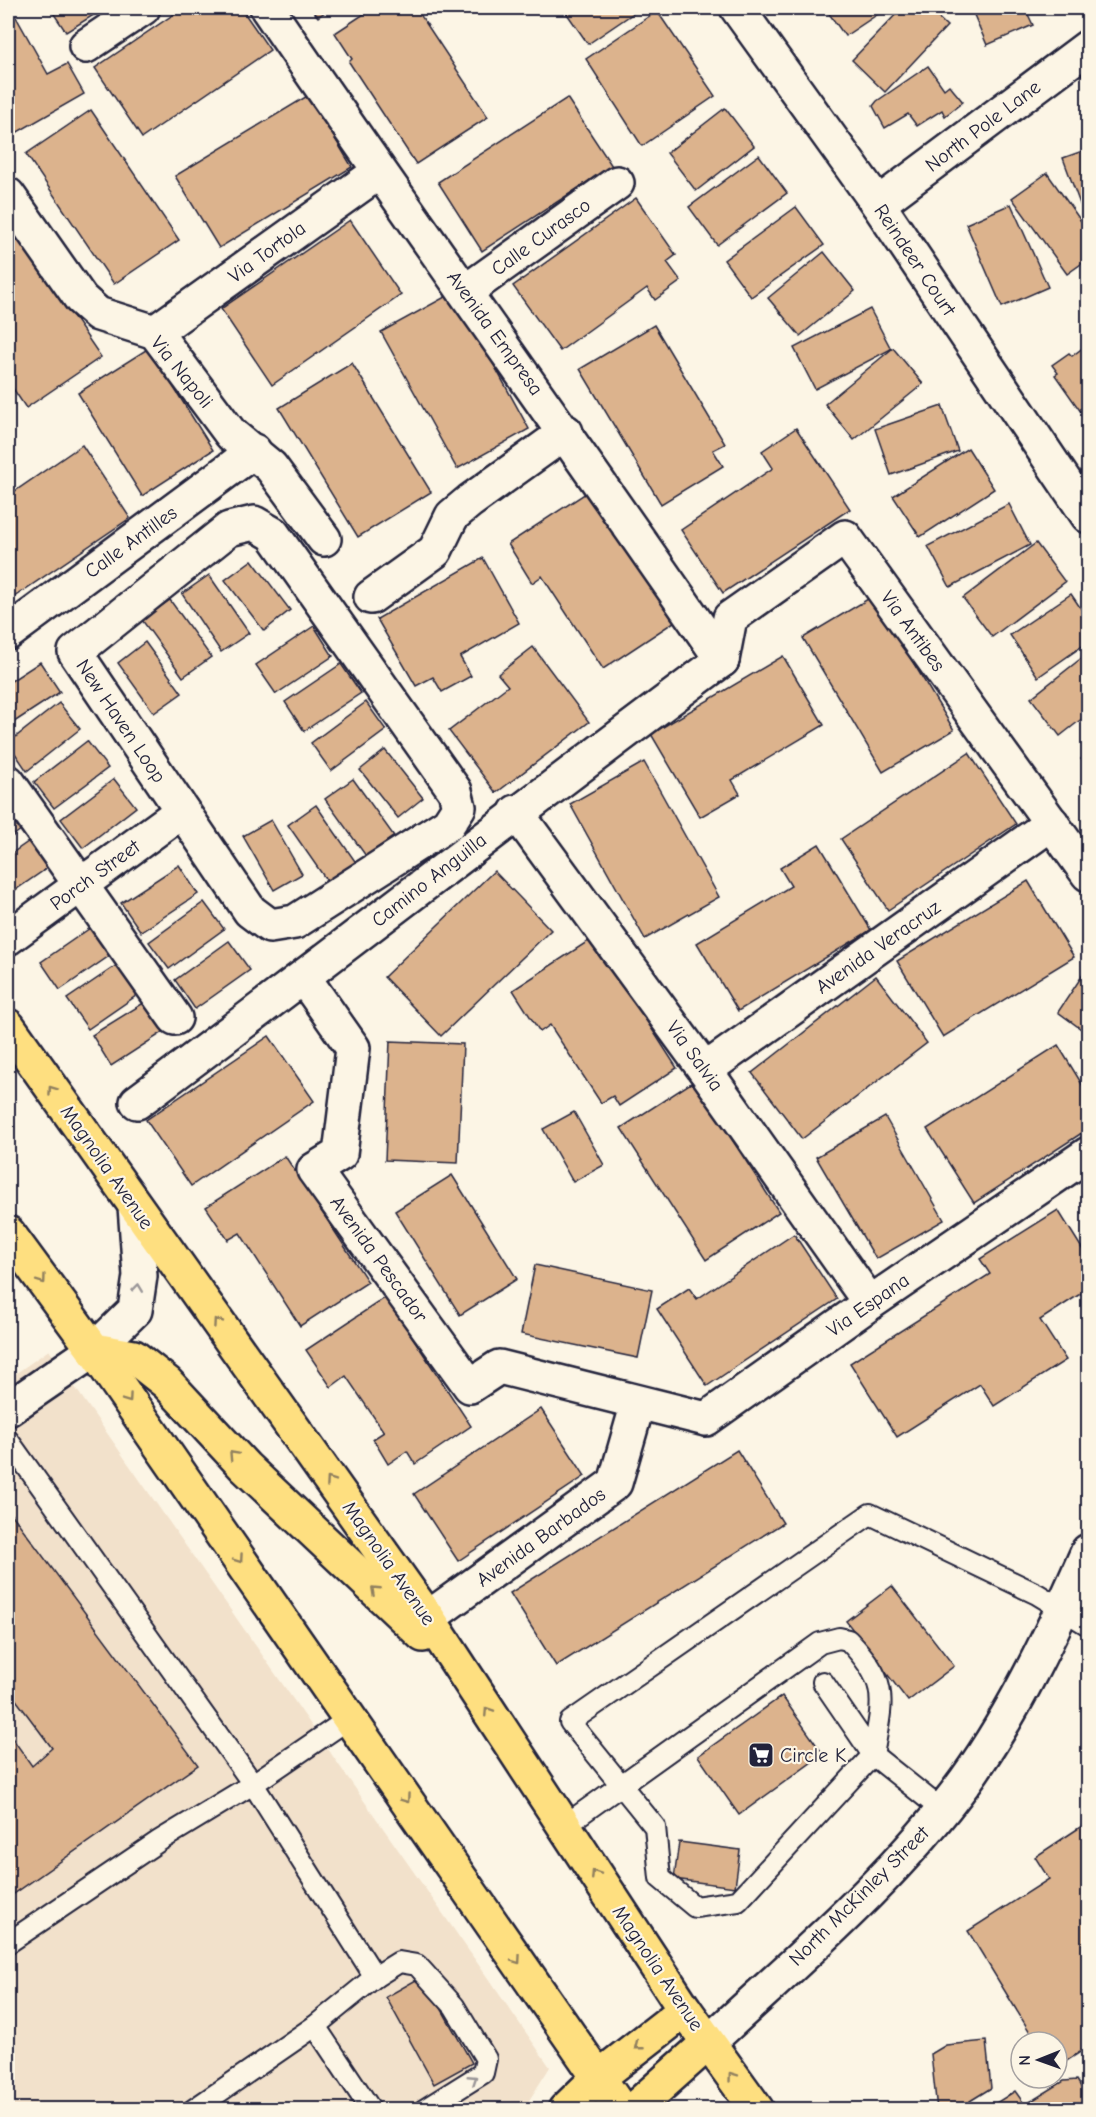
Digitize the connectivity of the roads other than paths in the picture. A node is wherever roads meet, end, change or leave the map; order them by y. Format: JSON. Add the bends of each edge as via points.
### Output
{"nodes":[{"id":1,"x":143,"y":8,"type":"edge"},
{"id":2,"x":267,"y":8,"type":"edge"},
{"id":3,"x":737,"y":8,"type":"edge"},
{"id":4,"x":86,"y":46,"type":"dead end"},
{"id":5,"x":1089,"y":47,"type":"edge"},
{"id":6,"x":379,"y":172,"type":"junction"},
{"id":7,"x":617,"y":183,"type":"dead end"},
{"id":8,"x":8,"y":195,"type":"edge"},
{"id":9,"x":878,"y":204,"type":"junction"},
{"id":10,"x":465,"y":292,"type":"junction"},
{"id":11,"x":155,"y":332,"type":"junction"},
{"id":12,"x":566,"y":432,"type":"junction"},
{"id":13,"x":254,"y":451,"type":"junction"},
{"id":14,"x":1088,"y":513,"type":"edge"},
{"id":15,"x":324,"y":539,"type":"dead end"},
{"id":16,"x":370,"y":597,"type":"dead end"},
{"id":17,"x":8,"y":633,"type":"edge"},
{"id":18,"x":722,"y":660,"type":"junction"},
{"id":19,"x":8,"y":782,"type":"edge"},
{"id":20,"x":182,"y":811,"type":"junction"},
{"id":21,"x":516,"y":812,"type":"junction"},
{"id":22,"x":1052,"y":823,"type":"junction"},
{"id":23,"x":1089,"y":874,"type":"edge"},
{"id":24,"x":81,"y":885,"type":"junction"},
{"id":25,"x":8,"y":938,"type":"edge"},
{"id":26,"x":304,"y":978,"type":"junction"},
{"id":27,"x":175,"y":1018,"type":"dead end"},
{"id":28,"x":8,"y":1026,"type":"edge"},
{"id":29,"x":705,"y":1070,"type":"junction"},
{"id":30,"x":137,"y":1102,"type":"dead end"},
{"id":31,"x":1089,"y":1154,"type":"edge"},
{"id":32,"x":135,"y":1206,"type":"junction"},
{"id":33,"x":8,"y":1233,"type":"edge"},
{"id":34,"x":870,"y":1302,"type":"junction"},
{"id":35,"x":94,"y":1350,"type":"junction"},
{"id":36,"x":638,"y":1402,"type":"junction"},
{"id":37,"x":8,"y":1409,"type":"edge"},
{"id":38,"x":8,"y":1440,"type":"edge"},
{"id":39,"x":1089,"y":1551,"type":"edge"},
{"id":40,"x":1076,"y":1617,"type":"edge"},
{"id":41,"x":428,"y":1618,"type":"junction"},
{"id":42,"x":463,"y":1673,"type":"junction"},
{"id":43,"x":823,"y":1682,"type":"dead end"},
{"id":44,"x":350,"y":1718,"type":"junction"},
{"id":45,"x":873,"y":1755,"type":"junction"},
{"id":46,"x":253,"y":1784,"type":"junction"},
{"id":47,"x":620,"y":1785,"type":"junction"},
{"id":48,"x":942,"y":1810,"type":"junction"},
{"id":49,"x":564,"y":1826,"type":"junction"},
{"id":50,"x":8,"y":1943,"type":"edge"},
{"id":51,"x":375,"y":1977,"type":"junction"},
{"id":52,"x":685,"y":2010,"type":"junction"},
{"id":53,"x":315,"y":2026,"type":"junction"},
{"id":54,"x":708,"y":2043,"type":"junction"},
{"id":55,"x":599,"y":2077,"type":"junction"},
{"id":56,"x":193,"y":2109,"type":"edge"},
{"id":57,"x":371,"y":2109,"type":"edge"},
{"id":58,"x":424,"y":2109,"type":"edge"},
{"id":59,"x":565,"y":2109,"type":"edge"},
{"id":60,"x":621,"y":2109,"type":"edge"},
{"id":61,"x":633,"y":2109,"type":"edge"},
{"id":62,"x":757,"y":2109,"type":"edge"}],
"edges":[{"from":1,"to":4,"type":"street"},
{"from":2,"to":6,"type":"street","name":"Avenida Empresa"},
{"from":3,"to":9,"type":"street","name":"Reindeer Court"},
{"from":5,"to":9,"type":"street","name":"North Pole Lane"},
{"from":6,"to":10,"type":"street","name":"Avenida Empresa"},
{"from":6,"to":11,"type":"street","name":"Via Tortola"},
{"from":7,"to":10,"type":"street","name":"Calle Curasco"},
{"from":8,"to":11,"type":"street","name":"Via Napoli","via":[[81,299],[98,314]]},
{"from":9,"to":14,"type":"street","name":"Reindeer Court"},
{"from":10,"to":12,"type":"street","name":"Avenida Empresa"},
{"from":11,"to":13,"type":"street","name":"Via Napoli","via":[[231,434]]},
{"from":12,"to":16,"type":"street","via":[[452,516],[435,551]]},
{"from":12,"to":18,"type":"street","name":"Avenida Empresa"},
{"from":13,"to":15,"type":"street","name":"Via Napoli","via":[[271,467]]},
{"from":13,"to":17,"type":"street","name":"Calle Antilles"},
{"from":18,"to":21,"type":"street","name":"Camino Anguilla"},
{"from":18,"to":22,"type":"street","name":"Via Antibes","via":[[730,618],[845,537]]},
{"from":19,"to":24,"type":"street"},
{"from":20,"to":20,"type":"street","name":"New Haven Loop","via":[[250,911],[270,926],[295,922],[448,824],[459,807],[455,791],[273,534],[254,523],[229,529],[75,652]]},
{"from":20,"to":24,"type":"street","name":"Porch Street"},
{"from":21,"to":26,"type":"street","name":"Camino Anguilla"},
{"from":21,"to":29,"type":"street","name":"Via Salvia"},
{"from":22,"to":23,"type":"street","name":"Via Antibes"},
{"from":22,"to":29,"type":"street","name":"Avenida Veracruz"},
{"from":24,"to":25,"type":"street","name":"Porch Street"},
{"from":24,"to":27,"type":"street"},
{"from":26,"to":30,"type":"street","name":"Camino Anguilla"},
{"from":26,"to":36,"type":"street","name":"Avenida Pescador","via":[[353,1048],[340,1154],[314,1170],[470,1386],[499,1366]]},
{"from":32,"to":28,"type":"main road","name":"Magnolia Avenue","one_way":true},
{"from":29,"to":34,"type":"street","name":"Via Salvia"},
{"from":31,"to":34,"type":"street","name":"Via Espana"},
{"from":35,"to":32,"type":"street","one_way":true,"via":[[135,1310],[140,1276]]},
{"from":41,"to":32,"type":"main road","name":"Magnolia Avenue","one_way":true},
{"from":33,"to":35,"type":"main road","one_way":true},
{"from":34,"to":36,"type":"street","name":"Via Espana","via":[[706,1419]]},
{"from":35,"to":37,"type":"street"},
{"from":42,"to":35,"type":"main road","one_way":true,"via":[[245,1467],[166,1383],[134,1357]]},
{"from":35,"to":44,"type":"main road","one_way":true},
{"from":36,"to":41,"type":"street","name":"Avenida Barbados","via":[[615,1483]]},
{"from":38,"to":46,"type":"lane"},
{"from":39,"to":40,"type":"street","name":"North McKinley Street"},
{"from":40,"to":47,"type":"lane","via":[[870,1514],[570,1722]]},
{"from":40,"to":48,"type":"street","name":"North McKinley Street","via":[[1043,1650],[967,1779]]},
{"from":41,"to":42,"type":"main road","name":"Magnolia Avenue"},
{"from":49,"to":42,"type":"main road","name":"Magnolia Avenue","one_way":true},
{"from":43,"to":45,"type":"lane"},
{"from":44,"to":46,"type":"lane"},
{"from":44,"to":55,"type":"main road","one_way":true},
{"from":45,"to":47,"type":"lane","via":[[738,1901],[695,1907],[660,1878],[655,1827]]},
{"from":45,"to":47,"type":"lane","via":[[880,1717],[877,1676],[848,1640],[839,1638],[820,1642]]},
{"from":45,"to":48,"type":"lane"},
{"from":46,"to":50,"type":"lane","via":[[159,1841]]},
{"from":46,"to":51,"type":"lane"},
{"from":47,"to":49,"type":"lane"},
{"from":48,"to":54,"type":"street","name":"North McKinley Street","via":[[882,1879]]},
{"from":52,"to":49,"type":"main road","name":"Magnolia Avenue","one_way":true},
{"from":51,"to":53,"type":"lane"},
{"from":58,"to":51,"type":"lane","one_way":true,"via":[[483,2073],[486,2059],[454,2006],[417,1965],[399,1962]]},
{"from":52,"to":54,"type":"main road","name":"Magnolia Avenue"},
{"from":52,"to":55,"type":"main road","one_way":true},
{"from":53,"to":56,"type":"lane"},
{"from":53,"to":57,"type":"lane"},
{"from":54,"to":61,"type":"main road","name":"North McKinley Street"},
{"from":62,"to":54,"type":"main road","name":"Magnolia Avenue","one_way":true},
{"from":55,"to":59,"type":"main road"},
{"from":55,"to":60,"type":"main road"}]}
